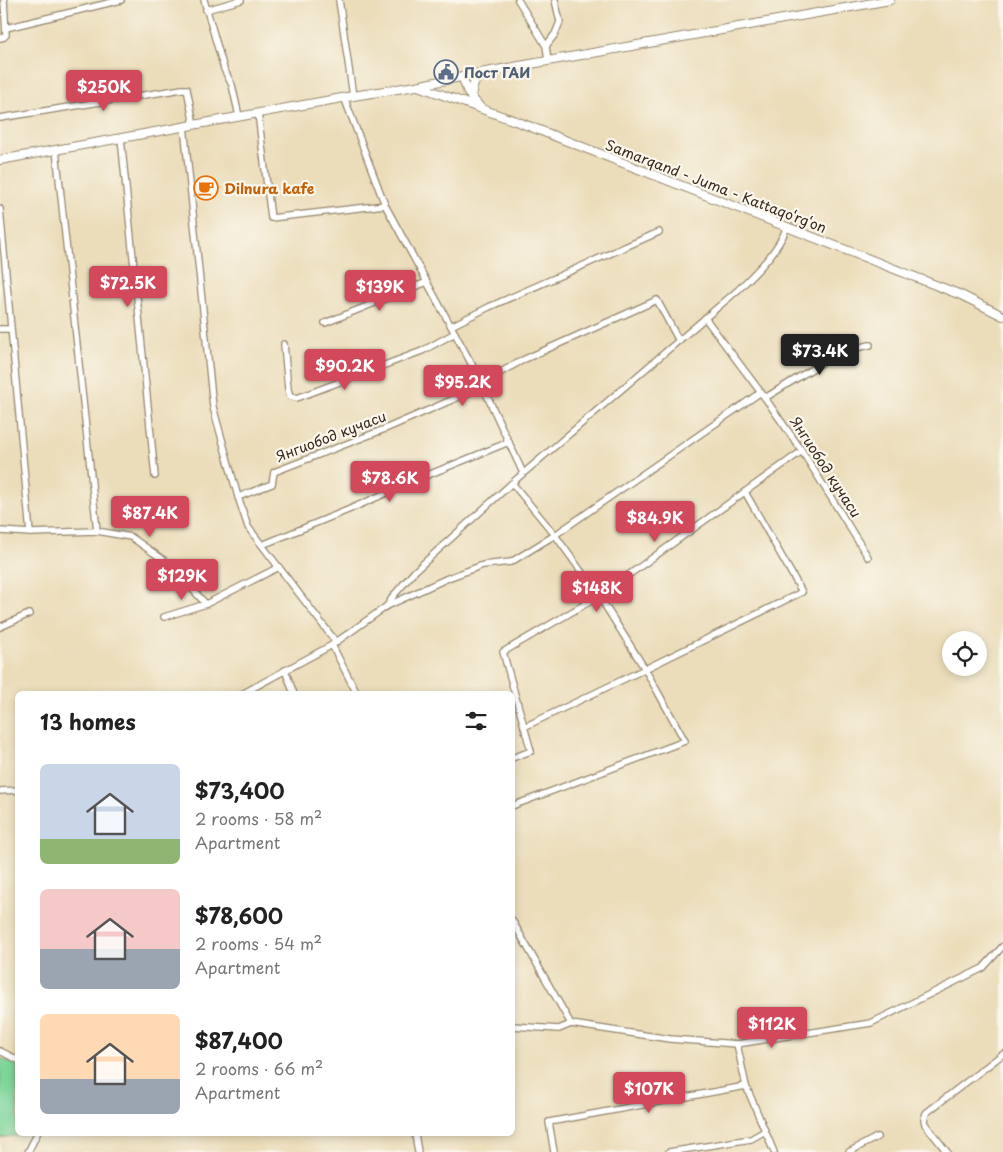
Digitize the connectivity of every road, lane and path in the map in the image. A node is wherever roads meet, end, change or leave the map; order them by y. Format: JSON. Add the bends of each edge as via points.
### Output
{"nodes":[{"id":1,"x":4,"y":0,"type":"edge"},
{"id":2,"x":121,"y":0,"type":"edge"},
{"id":3,"x":204,"y":0,"type":"edge"},
{"id":4,"x":241,"y":0,"type":"edge"},
{"id":5,"x":339,"y":0,"type":"edge"},
{"id":6,"x":518,"y":0,"type":"edge"},
{"id":7,"x":555,"y":0,"type":"edge"},
{"id":8,"x":890,"y":0,"type":"edge"},
{"id":9,"x":858,"y":3,"type":"edge"},
{"id":10,"x":206,"y":10,"type":"junction"},
{"id":11,"x":6,"y":28,"type":"junction"},
{"id":12,"x":0,"y":38,"type":"edge"},
{"id":13,"x":546,"y":46,"type":"junction"},
{"id":14,"x":548,"y":61,"type":"junction"},
{"id":15,"x":480,"y":73,"type":"junction"},
{"id":16,"x":462,"y":76,"type":"junction"},
{"id":17,"x":416,"y":86,"type":"junction"},
{"id":18,"x":353,"y":96,"type":"junction"},
{"id":19,"x":471,"y":97,"type":"junction"},
{"id":20,"x":344,"y":98,"type":"junction"},
{"id":21,"x":481,"y":108,"type":"junction"},
{"id":22,"x":258,"y":113,"type":"junction"},
{"id":23,"x":239,"y":116,"type":"junction"},
{"id":24,"x":0,"y":118,"type":"edge"},
{"id":25,"x":194,"y":125,"type":"junction"},
{"id":26,"x":184,"y":126,"type":"junction"},
{"id":27,"x":121,"y":138,"type":"junction"},
{"id":28,"x":56,"y":150,"type":"junction"},
{"id":29,"x":0,"y":160,"type":"edge"},
{"id":30,"x":385,"y":205,"type":"junction"},
{"id":31,"x":0,"y":208,"type":"edge"},
{"id":32,"x":787,"y":227,"type":"junction"},
{"id":33,"x":659,"y":232,"type":"dead end"},
{"id":34,"x":427,"y":282,"type":"junction"},
{"id":35,"x":1003,"y":316,"type":"edge"},
{"id":36,"x":705,"y":318,"type":"junction"},
{"id":37,"x":325,"y":323,"type":"dead end"},
{"id":38,"x":451,"y":326,"type":"junction"},
{"id":39,"x":0,"y":329,"type":"edge"},
{"id":40,"x":11,"y":329,"type":"junction"},
{"id":41,"x":455,"y":333,"type":"junction"},
{"id":42,"x":679,"y":340,"type":"junction"},
{"id":43,"x":284,"y":344,"type":"dead end"},
{"id":44,"x":870,"y":345,"type":"dead end"},
{"id":45,"x":482,"y":384,"type":"junction"},
{"id":46,"x":763,"y":395,"type":"junction"},
{"id":47,"x":509,"y":442,"type":"junction"},
{"id":48,"x":802,"y":451,"type":"junction"},
{"id":49,"x":524,"y":473,"type":"junction"},
{"id":50,"x":155,"y":476,"type":"dead end"},
{"id":51,"x":512,"y":483,"type":"junction"},
{"id":52,"x":745,"y":492,"type":"junction"},
{"id":53,"x":238,"y":497,"type":"junction"},
{"id":54,"x":0,"y":531,"type":"edge"},
{"id":55,"x":97,"y":532,"type":"junction"},
{"id":56,"x":30,"y":533,"type":"junction"},
{"id":57,"x":555,"y":534,"type":"junction"},
{"id":58,"x":262,"y":545,"type":"junction"},
{"id":59,"x":868,"y":557,"type":"dead end"},
{"id":60,"x":279,"y":567,"type":"junction"},
{"id":61,"x":599,"y":596,"type":"junction"},
{"id":62,"x":206,"y":604,"type":"junction"},
{"id":63,"x":387,"y":606,"type":"junction"},
{"id":64,"x":29,"y":614,"type":"dead end"},
{"id":65,"x":164,"y":617,"type":"dead end"},
{"id":66,"x":0,"y":626,"type":"edge"},
{"id":67,"x":334,"y":643,"type":"junction"},
{"id":68,"x":645,"y":669,"type":"junction"},
{"id":69,"x":285,"y":670,"type":"junction"},
{"id":70,"x":247,"y":691,"type":"edge"},
{"id":71,"x":293,"y":691,"type":"edge"},
{"id":72,"x":356,"y":691,"type":"edge"},
{"id":73,"x":514,"y":691,"type":"edge"},
{"id":74,"x":515,"y":695,"type":"edge"},
{"id":75,"x":524,"y":727,"type":"junction"},
{"id":76,"x":515,"y":757,"type":"edge"},
{"id":77,"x":15,"y":790,"type":"edge"},
{"id":78,"x":0,"y":791,"type":"edge"},
{"id":79,"x":515,"y":805,"type":"edge"},
{"id":80,"x":515,"y":925,"type":"edge"},
{"id":81,"x":1003,"y":946,"type":"edge"},
{"id":82,"x":572,"y":1024,"type":"junction"},
{"id":83,"x":515,"y":1026,"type":"edge"},
{"id":84,"x":738,"y":1044,"type":"junction"},
{"id":85,"x":0,"y":1051,"type":"edge"},
{"id":86,"x":1003,"y":1054,"type":"edge"},
{"id":87,"x":15,"y":1058,"type":"edge"},
{"id":88,"x":746,"y":1086,"type":"junction"},
{"id":89,"x":765,"y":1131,"type":"junction"},
{"id":90,"x":36,"y":1136,"type":"edge"},
{"id":91,"x":414,"y":1136,"type":"edge"},
{"id":92,"x":877,"y":1137,"type":"dead end"},
{"id":93,"x":28,"y":1152,"type":"edge"},
{"id":94,"x":418,"y":1152,"type":"edge"},
{"id":95,"x":554,"y":1152,"type":"edge"},
{"id":96,"x":669,"y":1152,"type":"edge"},
{"id":97,"x":774,"y":1152,"type":"edge"},
{"id":98,"x":849,"y":1152,"type":"edge"},
{"id":99,"x":947,"y":1152,"type":"edge"}],
"edges":[{"from":1,"to":11,"type":"street"},
{"from":2,"to":11,"type":"street"},
{"from":3,"to":10,"type":"street"},
{"from":4,"to":10,"type":"street"},
{"from":5,"to":18,"type":"street"},
{"from":6,"to":13,"type":"street"},
{"from":7,"to":13,"type":"street","via":[[560,22]]},
{"from":8,"to":9,"type":"main road"},
{"from":9,"to":14,"type":"main road"},
{"from":10,"to":23,"type":"street","via":[[232,85]]},
{"from":11,"to":12,"type":"street","via":[[5,36]]},
{"from":13,"to":14,"type":"street"},
{"from":14,"to":15,"type":"main road"},
{"from":15,"to":16,"type":"main road"},
{"from":15,"to":19,"type":"main road","via":[[474,80]]},
{"from":16,"to":17,"type":"main road"},
{"from":16,"to":19,"type":"main road"},
{"from":17,"to":18,"type":"main road"},
{"from":17,"to":21,"type":"main road","name":"Samarqand - Juma - Kattaqo‘rg‘on"},
{"from":18,"to":20,"type":"main road"},
{"from":19,"to":21,"type":"main road"},
{"from":20,"to":22,"type":"main road"},
{"from":20,"to":30,"type":"street"},
{"from":21,"to":32,"type":"main road","name":"Samarqand - Juma - Kattaqo‘rg‘on"},
{"from":22,"to":23,"type":"main road"},
{"from":22,"to":30,"type":"street","via":[[271,218]]},
{"from":23,"to":25,"type":"main road"},
{"from":24,"to":25,"type":"street","via":[[182,88],[187,90]]},
{"from":25,"to":26,"type":"main road"},
{"from":26,"to":27,"type":"main road"},
{"from":26,"to":53,"type":"street","via":[[213,407]]},
{"from":27,"to":28,"type":"main road"},
{"from":27,"to":50,"type":"street"},
{"from":28,"to":29,"type":"main road"},
{"from":28,"to":55,"type":"street"},
{"from":30,"to":34,"type":"street"},
{"from":31,"to":40,"type":"street"},
{"from":32,"to":35,"type":"main road","name":"Samarqand - Juma - Kattaqo‘rg‘on","via":[[961,295]]},
{"from":32,"to":36,"type":"street","via":[[768,260]]},
{"from":33,"to":38,"type":"street"},
{"from":34,"to":37,"type":"street"},
{"from":34,"to":38,"type":"street"},
{"from":36,"to":42,"type":"street"},
{"from":36,"to":46,"type":"street","name":"Янгиобод кучаси"},
{"from":38,"to":41,"type":"street"},
{"from":39,"to":40,"type":"street"},
{"from":40,"to":56,"type":"street"},
{"from":41,"to":43,"type":"street","via":[[422,351],[297,398],[290,396],[288,389]]},
{"from":41,"to":45,"type":"street"},
{"from":42,"to":45,"type":"street","name":"Янгиобод кучаси","via":[[657,300],[525,359]]},
{"from":42,"to":49,"type":"street"},
{"from":44,"to":46,"type":"street","via":[[840,351]]},
{"from":45,"to":47,"type":"street"},
{"from":45,"to":53,"type":"street","name":"Янгиобод кучаси","via":[[384,429],[274,472],[272,484]]},
{"from":46,"to":48,"type":"street","name":"Янгиобод кучаси"},
{"from":46,"to":57,"type":"street"},
{"from":47,"to":49,"type":"street"},
{"from":47,"to":58,"type":"street"},
{"from":48,"to":52,"type":"street"},
{"from":48,"to":59,"type":"street","name":"Янгиобод кучаси"},
{"from":49,"to":51,"type":"street"},
{"from":51,"to":57,"type":"street"},
{"from":51,"to":63,"type":"street","via":[[415,571]]},
{"from":52,"to":61,"type":"street"},
{"from":52,"to":68,"type":"street","via":[[802,592]]},
{"from":53,"to":58,"type":"street","via":[[248,527]]},
{"from":54,"to":56,"type":"street"},
{"from":55,"to":56,"type":"street"},
{"from":55,"to":62,"type":"street","via":[[131,537],[168,563]]},
{"from":57,"to":61,"type":"street"},
{"from":57,"to":63,"type":"street","via":[[511,562],[474,568]]},
{"from":58,"to":60,"type":"street"},
{"from":60,"to":62,"type":"street"},
{"from":60,"to":67,"type":"street"},
{"from":61,"to":68,"type":"street"},
{"from":61,"to":73,"type":"street","via":[[503,652]]},
{"from":62,"to":65,"type":"street"},
{"from":63,"to":67,"type":"street"},
{"from":64,"to":66,"type":"street"},
{"from":67,"to":69,"type":"street"},
{"from":67,"to":72,"type":"street"},
{"from":68,"to":75,"type":"street"},
{"from":68,"to":79,"type":"street","via":[[684,741]]},
{"from":69,"to":70,"type":"street"},
{"from":69,"to":71,"type":"street"},
{"from":74,"to":75,"type":"street"},
{"from":75,"to":76,"type":"street","via":[[531,751]]},
{"from":77,"to":78,"type":"street"},
{"from":80,"to":82,"type":"street"},
{"from":81,"to":84,"type":"street","via":[[983,968],[871,1023]]},
{"from":82,"to":83,"type":"street","via":[[559,1029]]},
{"from":82,"to":84,"type":"street"},
{"from":84,"to":88,"type":"street"},
{"from":85,"to":87,"type":"street"},
{"from":86,"to":99,"type":"street","via":[[926,1113],[925,1124]]},
{"from":88,"to":89,"type":"street"},
{"from":88,"to":95,"type":"street","via":[[549,1122]]},
{"from":89,"to":96,"type":"street","via":[[751,1139]]},
{"from":89,"to":97,"type":"street"},
{"from":90,"to":93,"type":"street"},
{"from":91,"to":94,"type":"street"},
{"from":92,"to":98,"type":"street"}]}
